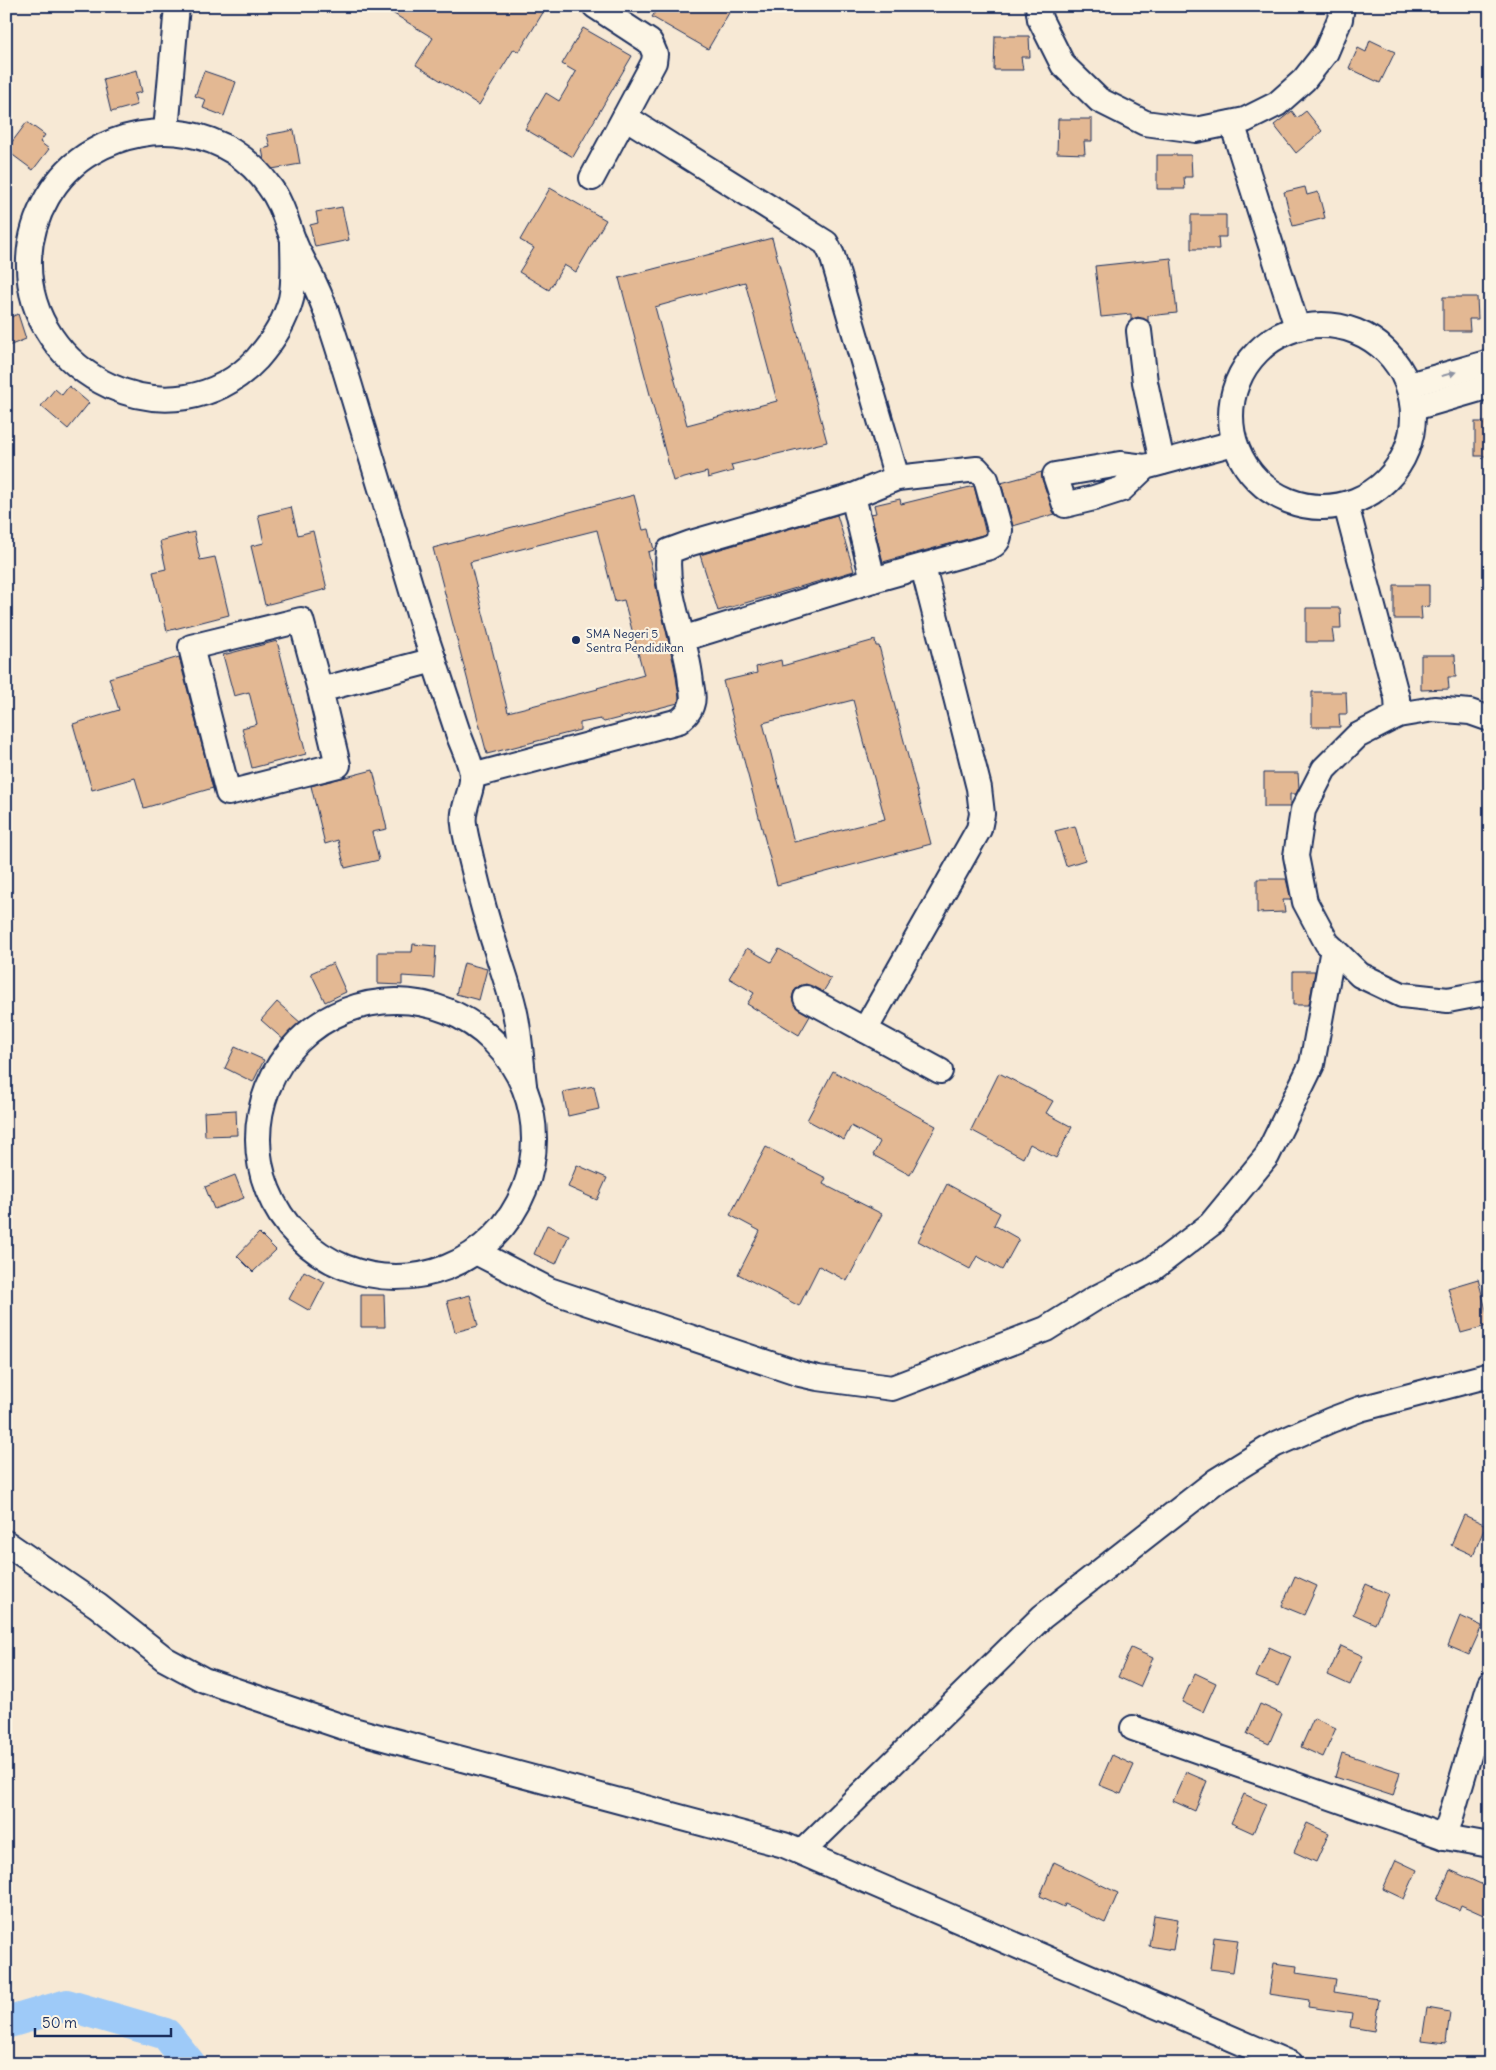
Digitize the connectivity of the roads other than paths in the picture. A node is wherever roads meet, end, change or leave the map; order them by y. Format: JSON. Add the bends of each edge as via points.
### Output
{"nodes":[{"id":1,"x":177,"y":6,"type":"edge"},
{"id":2,"x":595,"y":6,"type":"edge"},
{"id":3,"x":1038,"y":6,"type":"edge"},
{"id":4,"x":1342,"y":6,"type":"edge"},
{"id":5,"x":625,"y":117,"type":"junction"},
{"id":6,"x":1232,"y":123,"type":"junction"},
{"id":7,"x":166,"y":131,"type":"junction"},
{"id":8,"x":592,"y":178,"type":"dead end"},
{"id":9,"x":293,"y":239,"type":"junction"},
{"id":10,"x":1297,"y":327,"type":"junction"},
{"id":11,"x":1139,"y":332,"type":"dead end"},
{"id":12,"x":1490,"y":362,"type":"edge"},
{"id":13,"x":1409,"y":385,"type":"junction"},
{"id":14,"x":1490,"y":386,"type":"edge"},
{"id":15,"x":1414,"y":408,"type":"junction"},
{"id":16,"x":1234,"y":443,"type":"junction"},
{"id":17,"x":898,"y":478,"type":"junction"},
{"id":18,"x":853,"y":496,"type":"junction"},
{"id":19,"x":1346,"y":505,"type":"junction"},
{"id":20,"x":924,"y":567,"type":"junction"},
{"id":21,"x":873,"y":580,"type":"junction"},
{"id":22,"x":682,"y":639,"type":"junction"},
{"id":23,"x":434,"y":660,"type":"junction"},
{"id":24,"x":320,"y":690,"type":"junction"},
{"id":25,"x":1398,"y":716,"type":"junction"},
{"id":26,"x":1490,"y":719,"type":"edge"},
{"id":27,"x":472,"y":776,"type":"junction"},
{"id":28,"x":1333,"y":949,"type":"junction"},
{"id":29,"x":1490,"y":992,"type":"edge"},
{"id":30,"x":806,"y":998,"type":"dead end"},
{"id":31,"x":865,"y":1030,"type":"junction"},
{"id":32,"x":940,"y":1071,"type":"dead end"},
{"id":33,"x":524,"y":1085,"type":"junction"},
{"id":34,"x":478,"y":1253,"type":"junction"},
{"id":35,"x":1490,"y":1375,"type":"edge"},
{"id":36,"x":6,"y":1543,"type":"edge"},
{"id":37,"x":1490,"y":1684,"type":"edge"},
{"id":38,"x":1133,"y":1728,"type":"dead end"},
{"id":39,"x":1445,"y":1837,"type":"junction"},
{"id":40,"x":1490,"y":1845,"type":"edge"},
{"id":41,"x":802,"y":1852,"type":"junction"},
{"id":42,"x":1291,"y":2064,"type":"edge"}],
"edges":[{"from":1,"to":7,"type":"street"},
{"from":2,"to":5,"type":"street","via":[[650,42],[654,48],[654,62]]},
{"from":3,"to":6,"type":"street","via":[[1040,19],[1063,65],[1099,100],[1145,123],[1196,130]]},
{"from":4,"to":6,"type":"street","via":[[1326,52],[1304,80],[1277,104],[1246,120]]},
{"from":5,"to":8,"type":"street"},
{"from":5,"to":17,"type":"street","via":[[826,243]]},
{"from":6,"to":10,"type":"street"},
{"from":7,"to":9,"type":"street","via":[[196,135],[224,146],[248,163],[269,185]]},
{"from":7,"to":9,"type":"street","via":[[137,133],[108,142],[83,157],[61,178],[44,202],[33,230],[29,260],[32,290],[40,316],[53,341],[71,362],[93,379],[118,391],[146,398],[191,395],[226,383],[256,360],[283,323],[292,296]]},
{"from":9,"to":23,"type":"street","via":[[329,318]]},
{"from":10,"to":13,"type":"street","via":[[1325,324],[1351,329],[1376,341],[1396,361]]},
{"from":10,"to":16,"type":"street","via":[[1271,339],[1257,352],[1236,384],[1230,412]]},
{"from":11,"to":16,"type":"street","via":[[1154,464]]},
{"from":13,"to":12,"type":"street","one_way":true},
{"from":13,"to":15,"type":"street"},
{"from":14,"to":15,"type":"street"},
{"from":15,"to":19,"type":"street","via":[[1413,434],[1404,458],[1390,479],[1369,495]]},
{"from":16,"to":19,"type":"street","via":[[1246,467],[1265,488],[1290,502],[1318,508]]},
{"from":17,"to":18,"type":"street"},
{"from":17,"to":20,"type":"street","via":[[977,469],[986,479],[1000,530],[996,544]]},
{"from":18,"to":21,"type":"street"},
{"from":18,"to":22,"type":"street","via":[[669,551],[667,568]]},
{"from":19,"to":25,"type":"street","via":[[1397,698]]},
{"from":20,"to":21,"type":"street"},
{"from":20,"to":31,"type":"street","via":[[979,788],[982,814],[979,829]]},
{"from":21,"to":22,"type":"street"},
{"from":22,"to":27,"type":"street","via":[[690,670],[693,702],[688,714],[679,721]]},
{"from":23,"to":24,"type":"street"},
{"from":23,"to":27,"type":"street"},
{"from":24,"to":24,"type":"street","via":[[338,765],[228,793],[191,647],[301,620]]},
{"from":25,"to":26,"type":"street","via":[[1434,709],[1470,712]]},
{"from":25,"to":28,"type":"street","via":[[1357,736],[1324,769],[1303,810],[1296,856],[1305,902]]},
{"from":27,"to":33,"type":"street","via":[[462,819],[484,911],[514,1008]]},
{"from":28,"to":29,"type":"street","via":[[1360,975],[1402,995],[1448,1000]]},
{"from":28,"to":34,"type":"street","via":[[1312,1064],[1267,1156],[1211,1224],[1151,1270],[1094,1299],[1046,1329],[892,1388],[800,1374],[549,1290]]},
{"from":30,"to":31,"type":"street"},
{"from":31,"to":32,"type":"street"},
{"from":33,"to":34,"type":"street","via":[[535,1131],[530,1177],[510,1220]]},
{"from":33,"to":34,"type":"street","via":[[499,1046],[462,1017],[418,1002],[372,1002],[328,1017],[293,1046],[269,1084],[258,1128],[262,1173],[279,1214],[310,1248],[349,1270],[393,1279],[437,1273]]},
{"from":35,"to":41,"type":"street","via":[[1360,1409],[1331,1420],[1274,1445],[1216,1481],[1042,1617]]},
{"from":36,"to":41,"type":"street","via":[[91,1600],[165,1659],[204,1680],[346,1728]]},
{"from":37,"to":39,"type":"street"},
{"from":38,"to":39,"type":"street"},
{"from":39,"to":40,"type":"street"},
{"from":41,"to":42,"type":"street"}]}
